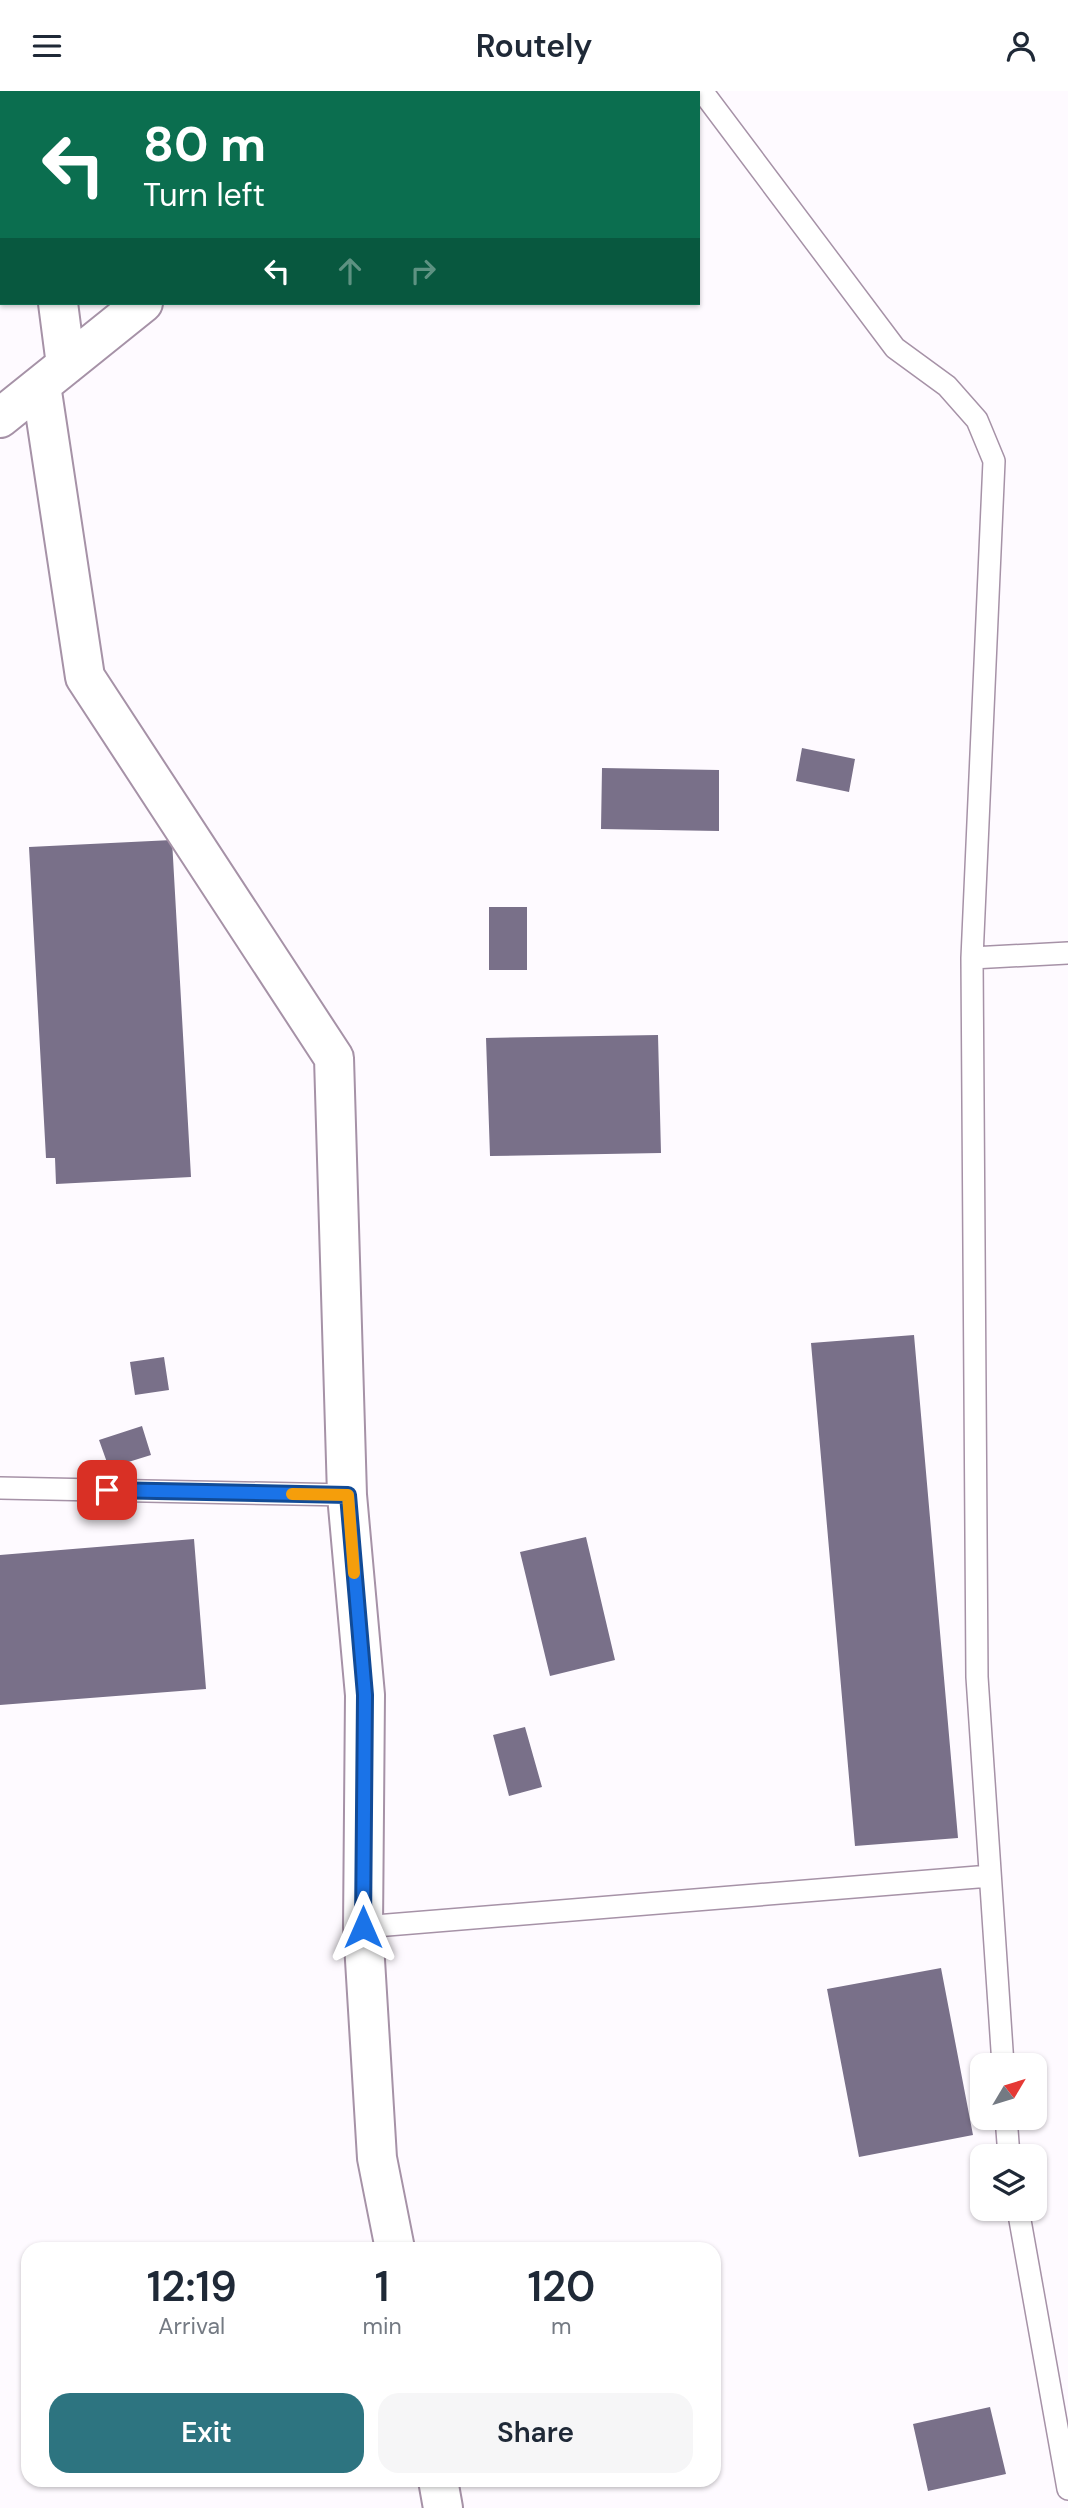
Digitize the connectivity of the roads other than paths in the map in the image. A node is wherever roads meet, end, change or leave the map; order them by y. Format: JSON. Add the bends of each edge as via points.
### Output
{"nodes":[{"id":1,"x":702,"y":91,"type":"edge"},
{"id":2,"x":58,"y":305,"type":"edge"},
{"id":3,"x":140,"y":305,"type":"edge"},
{"id":4,"x":53,"y":375,"type":"junction"},
{"id":5,"x":0,"y":418,"type":"edge"},
{"id":6,"x":1068,"y":953,"type":"edge"},
{"id":7,"x":972,"y":958,"type":"junction"},
{"id":8,"x":0,"y":1488,"type":"edge"},
{"id":9,"x":348,"y":1495,"type":"junction"},
{"id":10,"x":990,"y":1876,"type":"junction"},
{"id":11,"x":363,"y":1927,"type":"junction"},
{"id":12,"x":1002,"y":2053,"type":"edge"},
{"id":13,"x":1020,"y":2221,"type":"edge"},
{"id":14,"x":394,"y":2242,"type":"edge"},
{"id":15,"x":439,"y":2487,"type":"edge"},
{"id":16,"x":1068,"y":2489,"type":"edge"},
{"id":17,"x":443,"y":2508,"type":"edge"}],
"edges":[{"from":1,"to":7,"type":"lane","via":[[895,348],[947,386],[977,420],[993,461]]},
{"from":2,"to":4,"type":"street"},
{"from":3,"to":4,"type":"street"},
{"from":4,"to":5,"type":"street"},
{"from":4,"to":9,"type":"street","via":[[85,677],[334,1058]]},
{"from":6,"to":7,"type":"lane"},
{"from":7,"to":10,"type":"lane","via":[[977,1677]]},
{"from":8,"to":9,"type":"lane"},
{"from":9,"to":11,"type":"street","via":[[365,1695]]},
{"from":10,"to":11,"type":"lane"},
{"from":10,"to":12,"type":"lane"},
{"from":11,"to":14,"type":"street","via":[[377,2158]]},
{"from":13,"to":16,"type":"lane"},
{"from":15,"to":17,"type":"street"}]}
